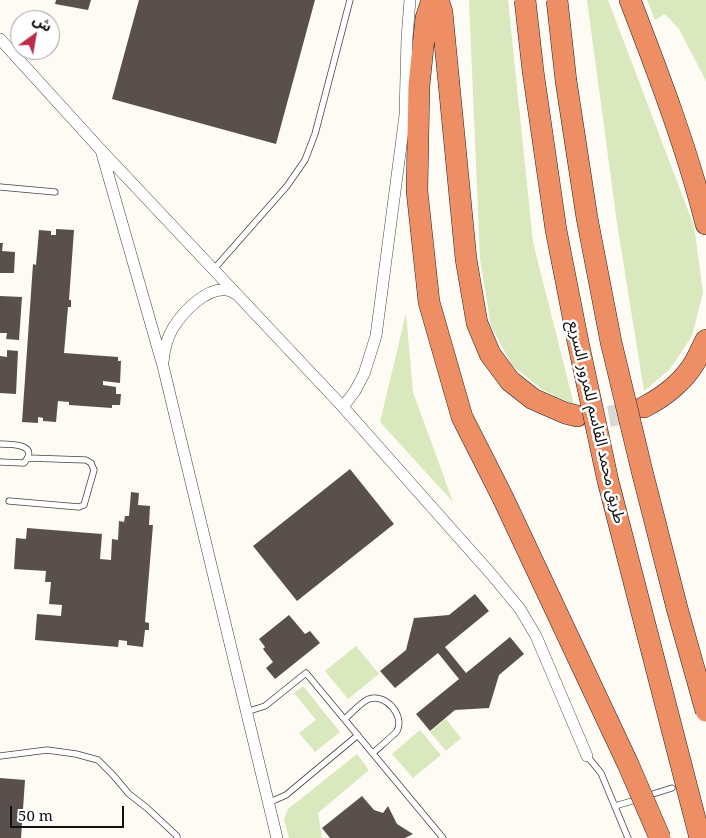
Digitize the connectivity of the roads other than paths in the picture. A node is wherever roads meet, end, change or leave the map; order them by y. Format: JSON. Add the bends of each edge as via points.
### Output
{"nodes":[{"id":1,"x":350,"y":0,"type":"edge"},
{"id":2,"x":410,"y":0,"type":"edge"},
{"id":3,"x":432,"y":0,"type":"edge"},
{"id":4,"x":438,"y":0,"type":"edge"},
{"id":5,"x":525,"y":0,"type":"edge"},
{"id":6,"x":557,"y":0,"type":"edge"},
{"id":7,"x":630,"y":0,"type":"edge"},
{"id":8,"x":0,"y":38,"type":"edge"},
{"id":9,"x":100,"y":149,"type":"junction"},
{"id":10,"x":0,"y":187,"type":"edge"},
{"id":11,"x":56,"y":192,"type":"dead end"},
{"id":12,"x":706,"y":224,"type":"edge"},
{"id":13,"x":214,"y":269,"type":"junction"},
{"id":14,"x":240,"y":296,"type":"junction"},
{"id":15,"x":706,"y":340,"type":"edge"},
{"id":16,"x":163,"y":366,"type":"junction"},
{"id":17,"x":343,"y":407,"type":"junction"},
{"id":18,"x":644,"y":407,"type":"tunnel mouth"},
{"id":19,"x":577,"y":416,"type":"tunnel mouth"},
{"id":20,"x":0,"y":444,"type":"edge"},
{"id":21,"x":28,"y":458,"type":"junction"},
{"id":22,"x":0,"y":462,"type":"edge"},
{"id":23,"x":9,"y":501,"type":"dead end"},
{"id":24,"x":706,"y":711,"type":"edge"},
{"id":25,"x":246,"y":712,"type":"junction"},
{"id":26,"x":344,"y":719,"type":"junction"},
{"id":27,"x":358,"y":735,"type":"junction"},
{"id":28,"x":372,"y":753,"type":"junction"},
{"id":29,"x":0,"y":756,"type":"edge"},
{"id":30,"x":587,"y":756,"type":"joint"},
{"id":31,"x":672,"y":788,"type":"dead end"},
{"id":32,"x":653,"y":794,"type":"dead end"},
{"id":33,"x":632,"y":800,"type":"dead end"},
{"id":34,"x":268,"y":803,"type":"junction"},
{"id":35,"x":615,"y":806,"type":"junction"},
{"id":36,"x":177,"y":838,"type":"edge"},
{"id":37,"x":276,"y":838,"type":"edge"},
{"id":38,"x":443,"y":838,"type":"edge"},
{"id":39,"x":628,"y":838,"type":"edge"},
{"id":40,"x":660,"y":838,"type":"edge"},
{"id":41,"x":700,"y":838,"type":"edge"}],
"edges":[{"from":1,"to":13,"type":"lane","via":[[315,134],[305,160],[287,186]]},
{"from":2,"to":17,"type":"street","via":[[405,115],[376,336],[364,374]]},
{"from":3,"to":40,"type":"highway","bridge":true,"via":[[426,18],[419,86],[417,191],[428,302],[462,417],[503,498]]},
{"from":4,"to":19,"type":"highway","via":[[442,12],[466,259],[478,323],[490,354],[510,380],[533,399]]},
{"from":5,"to":41,"type":"highway","name":"طريق محمد القاسم للمرور السريع","bridge":true,"via":[[556,230],[578,342],[608,481]]},
{"from":6,"to":24,"type":"highway","name":"طريق محمد القاسم للمرور السريع","bridge":true,"via":[[566,81],[611,342]]},
{"from":7,"to":12,"type":"highway","via":[[696,186]]},
{"from":8,"to":9,"type":"street"},
{"from":9,"to":13,"type":"street"},
{"from":9,"to":16,"type":"street"},
{"from":10,"to":11,"type":"lane"},
{"from":13,"to":14,"type":"street"},
{"from":14,"to":16,"type":"street","via":[[229,290],[217,290],[188,309],[172,329]]},
{"from":14,"to":17,"type":"street"},
{"from":15,"to":18,"type":"highway","via":[[682,380]]},
{"from":16,"to":25,"type":"street"},
{"from":17,"to":30,"type":"street","via":[[520,608],[536,636]]},
{"from":20,"to":21,"type":"lane","via":[[24,447]]},
{"from":21,"to":22,"type":"lane","via":[[24,463]]},
{"from":21,"to":23,"type":"lane","via":[[86,460],[92,463],[94,470],[84,505]]},
{"from":25,"to":26,"type":"lane","via":[[265,706],[306,673]]},
{"from":25,"to":34,"type":"street"},
{"from":26,"to":27,"type":"lane"},
{"from":26,"to":28,"type":"lane","via":[[369,699],[377,698],[393,706],[397,714],[397,732]]},
{"from":27,"to":28,"type":"lane"},
{"from":27,"to":34,"type":"lane","via":[[286,795]]},
{"from":28,"to":38,"type":"lane"},
{"from":29,"to":36,"type":"lane","via":[[47,750],[98,760]]},
{"from":30,"to":35,"type":"lane","via":[[601,773]]},
{"from":31,"to":32,"type":"lane"},
{"from":33,"to":35,"type":"lane"},
{"from":34,"to":37,"type":"street"},
{"from":35,"to":39,"type":"lane"}]}
